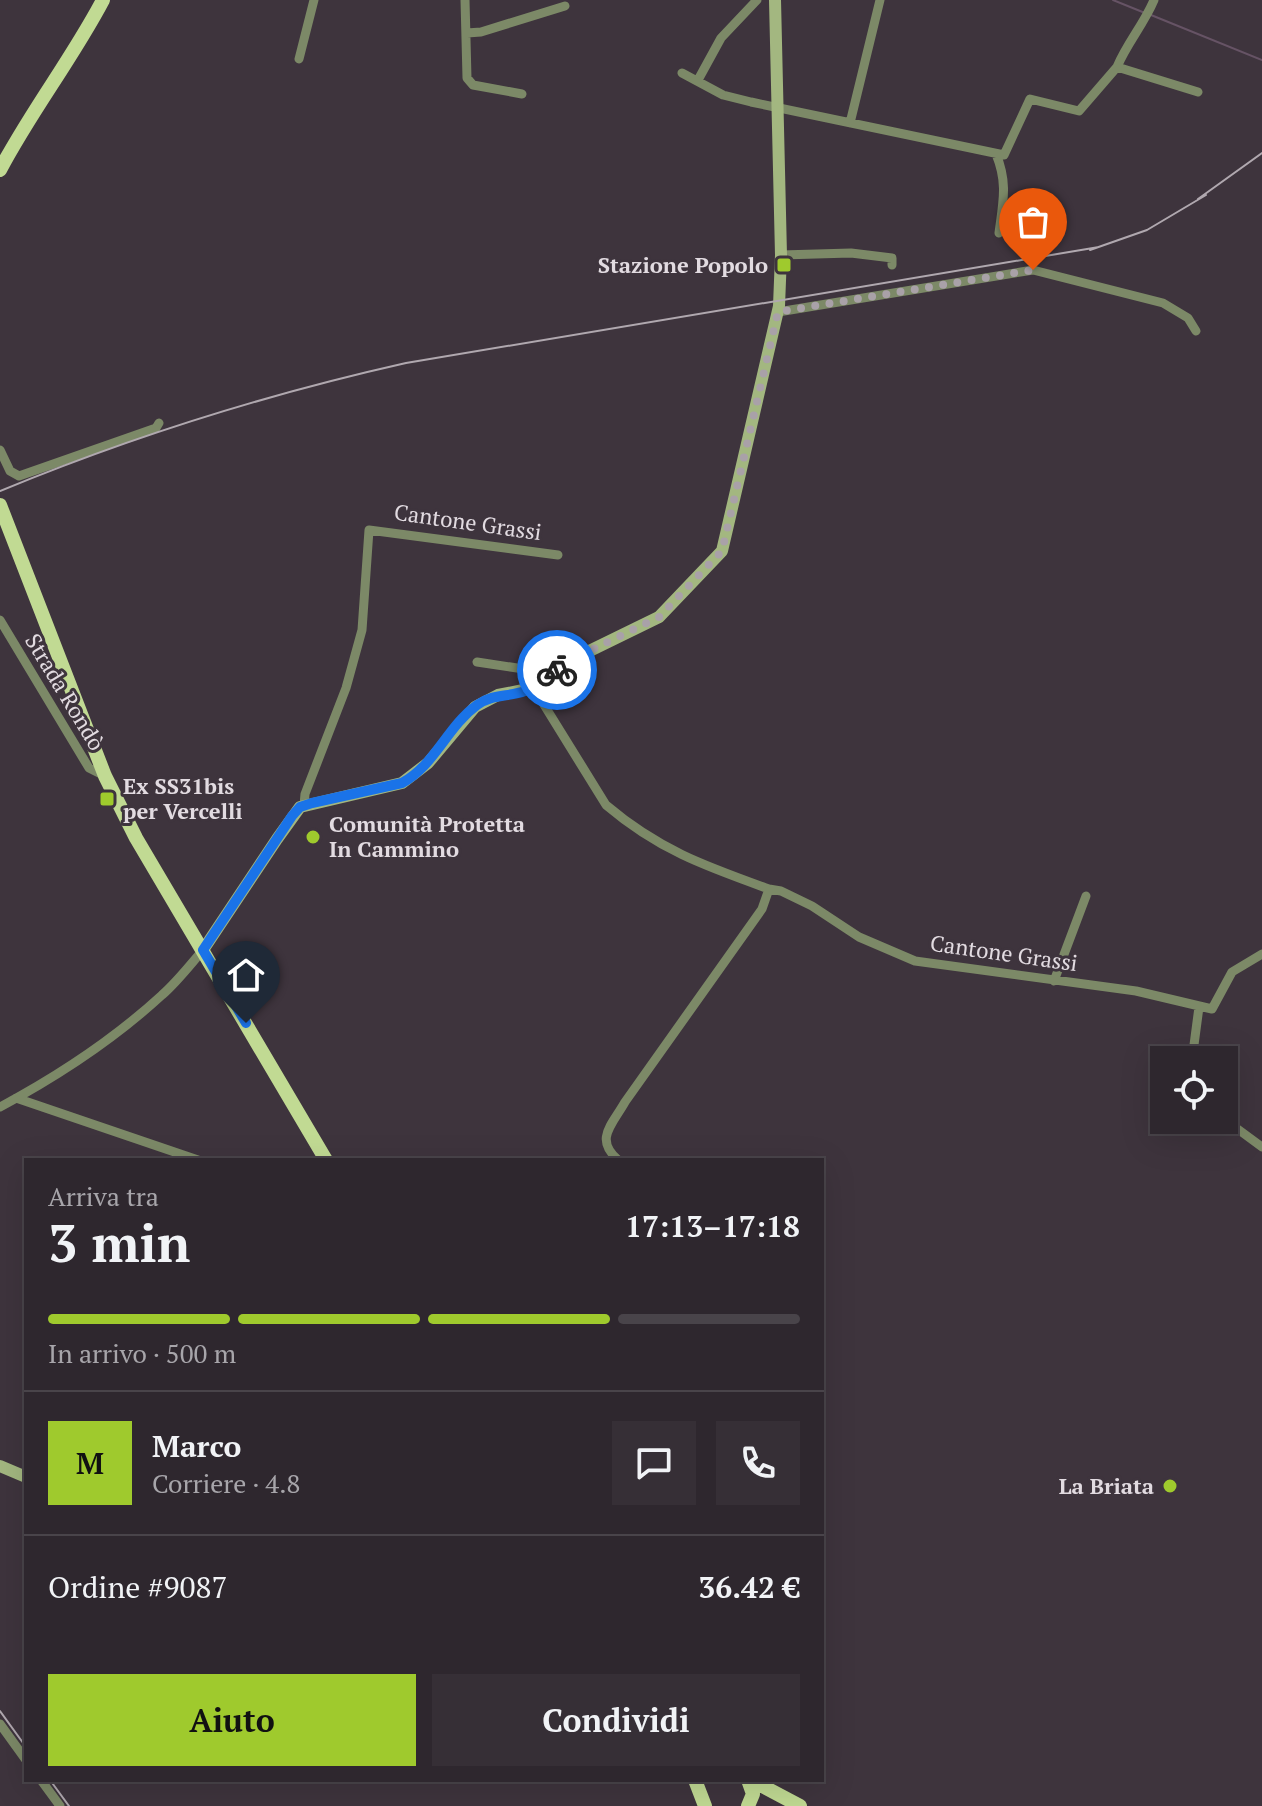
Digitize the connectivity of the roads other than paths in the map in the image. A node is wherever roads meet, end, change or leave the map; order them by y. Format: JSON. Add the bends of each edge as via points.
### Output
{"nodes":[{"id":1,"x":103,"y":0,"type":"edge"},
{"id":2,"x":314,"y":0,"type":"edge"},
{"id":3,"x":465,"y":0,"type":"edge"},
{"id":4,"x":757,"y":0,"type":"edge"},
{"id":5,"x":775,"y":0,"type":"edge"},
{"id":6,"x":880,"y":0,"type":"edge"},
{"id":7,"x":1154,"y":0,"type":"edge"},
{"id":8,"x":565,"y":6,"type":"dead end"},
{"id":9,"x":467,"y":33,"type":"junction"},
{"id":10,"x":299,"y":59,"type":"dead end"},
{"id":11,"x":1117,"y":67,"type":"junction"},
{"id":12,"x":682,"y":73,"type":"dead end"},
{"id":13,"x":698,"y":80,"type":"junction"},
{"id":14,"x":1198,"y":92,"type":"dead end"},
{"id":15,"x":522,"y":94,"type":"dead end"},
{"id":16,"x":777,"y":107,"type":"junction"},
{"id":17,"x":850,"y":123,"type":"junction"},
{"id":18,"x":25,"y":124,"type":"junction"},
{"id":19,"x":0,"y":152,"type":"edge"},
{"id":20,"x":996,"y":154,"type":"junction"},
{"id":21,"x":0,"y":170,"type":"edge"},
{"id":22,"x":999,"y":233,"type":"dead end"},
{"id":23,"x":781,"y":255,"type":"junction"},
{"id":24,"x":892,"y":265,"type":"dead end"},
{"id":25,"x":779,"y":309,"type":"junction"},
{"id":26,"x":1196,"y":331,"type":"dead end"},
{"id":27,"x":159,"y":423,"type":"dead end"},
{"id":28,"x":0,"y":450,"type":"edge"},
{"id":29,"x":0,"y":505,"type":"edge"},
{"id":30,"x":558,"y":555,"type":"dead end"},
{"id":31,"x":0,"y":620,"type":"edge"},
{"id":32,"x":477,"y":662,"type":"dead end"},
{"id":33,"x":545,"y":677,"type":"junction"},
{"id":34,"x":533,"y":687,"type":"junction"},
{"id":35,"x":105,"y":776,"type":"junction"},
{"id":36,"x":304,"y":805,"type":"junction"},
{"id":37,"x":769,"y":889,"type":"junction"},
{"id":38,"x":1086,"y":896,"type":"dead end"},
{"id":39,"x":203,"y":950,"type":"junction"},
{"id":40,"x":1262,"y":954,"type":"edge"},
{"id":41,"x":1054,"y":981,"type":"junction"},
{"id":42,"x":1199,"y":1007,"type":"junction"},
{"id":43,"x":1194,"y":1046,"type":"edge"},
{"id":44,"x":16,"y":1098,"type":"junction"},
{"id":45,"x":0,"y":1107,"type":"edge"},
{"id":46,"x":1238,"y":1129,"type":"edge"},
{"id":47,"x":1262,"y":1147,"type":"edge"},
{"id":48,"x":192,"y":1158,"type":"edge"},
{"id":49,"x":325,"y":1158,"type":"edge"},
{"id":50,"x":616,"y":1158,"type":"edge"},
{"id":51,"x":0,"y":1466,"type":"edge"},
{"id":52,"x":24,"y":1476,"type":"edge"},
{"id":53,"x":0,"y":1724,"type":"edge"},
{"id":54,"x":24,"y":1757,"type":"edge"},
{"id":55,"x":42,"y":1782,"type":"edge"},
{"id":56,"x":750,"y":1782,"type":"edge"},
{"id":57,"x":754,"y":1782,"type":"edge"},
{"id":58,"x":60,"y":1806,"type":"edge"},
{"id":59,"x":748,"y":1806,"type":"edge"},
{"id":60,"x":800,"y":1806,"type":"edge"}],
"edges":[{"from":1,"to":18,"type":"main road"},
{"from":2,"to":10,"type":"street"},
{"from":3,"to":9,"type":"street"},
{"from":4,"to":13,"type":"street","via":[[721,38]]},
{"from":5,"to":16,"type":"street"},
{"from":6,"to":17,"type":"street"},
{"from":7,"to":11,"type":"street"},
{"from":8,"to":9,"type":"street"},
{"from":9,"to":15,"type":"street","via":[[467,78],[473,85]]},
{"from":11,"to":14,"type":"street"},
{"from":11,"to":20,"type":"street","via":[[1079,111],[1030,99],[1004,155]]},
{"from":12,"to":13,"type":"street"},
{"from":13,"to":16,"type":"street","via":[[723,95]]},
{"from":16,"to":17,"type":"street"},
{"from":16,"to":23,"type":"street"},
{"from":17,"to":20,"type":"street"},
{"from":18,"to":19,"type":"main road"},
{"from":18,"to":21,"type":"main road"},
{"from":20,"to":22,"type":"street","via":[[1004,174]]},
{"from":23,"to":24,"type":"street","via":[[851,253],[892,258]]},
{"from":23,"to":25,"type":"street"},
{"from":25,"to":26,"type":"street","via":[[1033,270],[1174,307]]},
{"from":25,"to":33,"type":"street","via":[[722,551],[659,617]]},
{"from":27,"to":28,"type":"street","via":[[19,476],[10,471]]},
{"from":29,"to":35,"type":"main road"},
{"from":30,"to":36,"type":"street","name":"Cantone Grassi","via":[[369,530],[362,630]]},
{"from":31,"to":35,"type":"street","name":"Strada Rondò","via":[[89,768]]},
{"from":32,"to":33,"type":"street","via":[[537,671]]},
{"from":33,"to":34,"type":"street"},
{"from":34,"to":36,"type":"street","via":[[475,707],[428,763],[402,783]]},
{"from":34,"to":37,"type":"street","name":"Cantone Grassi","via":[[606,805],[663,847]]},
{"from":35,"to":39,"type":"main road"},
{"from":36,"to":39,"type":"street","name":"Cantone Grassi"},
{"from":37,"to":41,"type":"street","name":"Cantone Grassi","via":[[915,961]]},
{"from":37,"to":50,"type":"street","via":[[762,909],[606,1135],[605,1146]]},
{"from":38,"to":41,"type":"street"},
{"from":39,"to":44,"type":"street","via":[[162,995],[105,1042]]},
{"from":39,"to":49,"type":"main road"},
{"from":40,"to":42,"type":"street","via":[[1232,972],[1212,1009]]},
{"from":41,"to":42,"type":"street","name":"Cantone Grassi","via":[[1136,991]]},
{"from":42,"to":43,"type":"street"},
{"from":44,"to":45,"type":"street"},
{"from":44,"to":48,"type":"street"},
{"from":46,"to":47,"type":"street"},
{"from":51,"to":52,"type":"street"},
{"from":53,"to":54,"type":"street"},
{"from":55,"to":58,"type":"street"},
{"from":56,"to":59,"type":"main road"},
{"from":57,"to":60,"type":"main road"}]}
